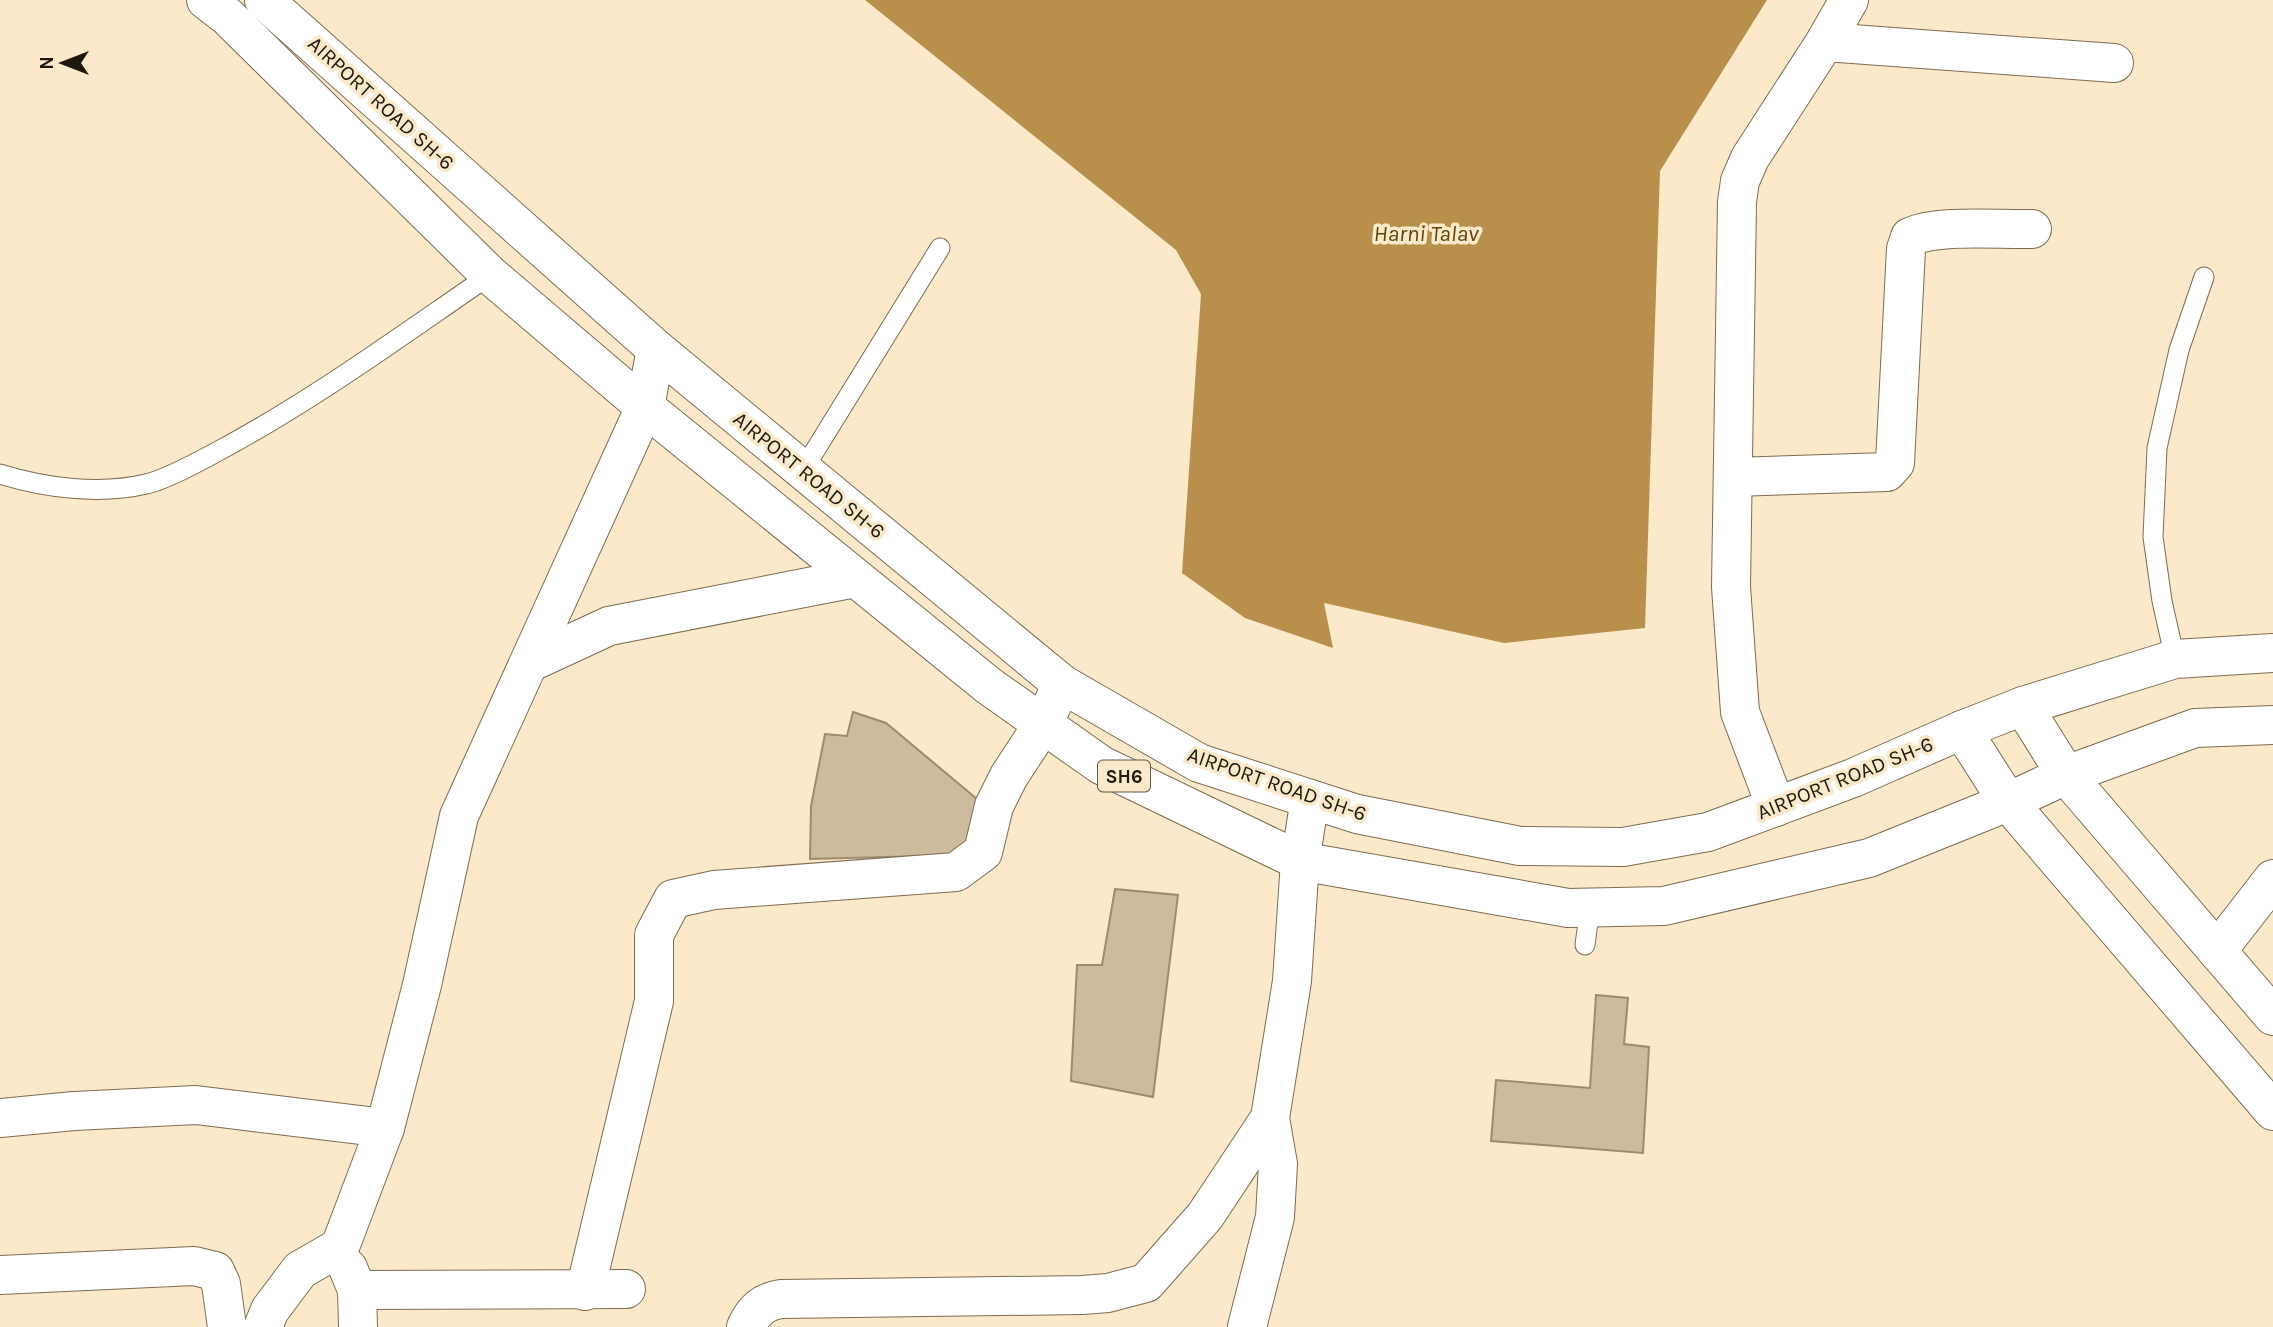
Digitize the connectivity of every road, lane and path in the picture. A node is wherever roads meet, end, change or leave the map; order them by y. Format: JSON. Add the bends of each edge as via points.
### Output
{"nodes":[{"id":1,"x":264,"y":0,"type":"edge"},
{"id":2,"x":1849,"y":0,"type":"edge"},
{"id":3,"x":222,"y":6,"type":"edge"},
{"id":4,"x":1825,"y":42,"type":"junction"},
{"id":5,"x":2114,"y":63,"type":"dead end"},
{"id":6,"x":2032,"y":229,"type":"dead end"},
{"id":7,"x":940,"y":248,"type":"dead end"},
{"id":8,"x":490,"y":275,"type":"junction"},
{"id":9,"x":2204,"y":277,"type":"dead end"},
{"id":10,"x":656,"y":349,"type":"junction"},
{"id":11,"x":645,"y":407,"type":"junction"},
{"id":12,"x":803,"y":470,"type":"junction"},
{"id":13,"x":0,"y":474,"type":"edge"},
{"id":14,"x":1732,"y":477,"type":"junction"},
{"id":15,"x":855,"y":578,"type":"junction"},
{"id":16,"x":2273,"y":653,"type":"edge"},
{"id":17,"x":2175,"y":659,"type":"junction"},
{"id":18,"x":529,"y":663,"type":"junction"},
{"id":19,"x":1062,"y":684,"type":"junction"},
{"id":20,"x":2023,"y":706,"type":"junction"},
{"id":21,"x":1043,"y":724,"type":"junction"},
{"id":22,"x":2273,"y":725,"type":"edge"},
{"id":23,"x":1962,"y":730,"type":"junction"},
{"id":24,"x":2066,"y":775,"type":"junction"},
{"id":25,"x":1310,"y":799,"type":"junction"},
{"id":26,"x":2008,"y":802,"type":"junction"},
{"id":27,"x":1776,"y":807,"type":"junction"},
{"id":28,"x":1300,"y":861,"type":"junction"},
{"id":29,"x":2273,"y":879,"type":"edge"},
{"id":30,"x":1590,"y":907,"type":"junction"},
{"id":31,"x":1585,"y":945,"type":"dead end"},
{"id":32,"x":2217,"y":951,"type":"junction"},
{"id":33,"x":2273,"y":1016,"type":"edge"},
{"id":34,"x":2273,"y":1111,"type":"edge"},
{"id":35,"x":0,"y":1118,"type":"edge"},
{"id":36,"x":1270,"y":1118,"type":"junction"},
{"id":37,"x":385,"y":1128,"type":"junction"},
{"id":38,"x":340,"y":1247,"type":"junction"},
{"id":39,"x":0,"y":1275,"type":"edge"},
{"id":40,"x":626,"y":1289,"type":"dead end"},
{"id":41,"x":585,"y":1290,"type":"junction"},
{"id":42,"x":358,"y":1308,"type":"edge"},
{"id":43,"x":227,"y":1327,"type":"edge"},
{"id":44,"x":263,"y":1327,"type":"edge"},
{"id":45,"x":747,"y":1327,"type":"edge"},
{"id":46,"x":1247,"y":1327,"type":"edge"}],
"edges":[{"from":1,"to":10,"type":"street","name":"AIRPORT ROAD SH-6","number":"SH6"},
{"from":2,"to":4,"type":"street"},
{"from":3,"to":8,"type":"street","number":"SH6"},
{"from":4,"to":5,"type":"street"},
{"from":4,"to":14,"type":"street","via":[[1740,180],[1735,230]]},
{"from":6,"to":14,"type":"street","via":[[1939,230],[1910,237],[1895,463],[1887,472]]},
{"from":7,"to":12,"type":"lane"},
{"from":8,"to":11,"type":"street","number":"SH6"},
{"from":8,"to":13,"type":"lane","via":[[286,414],[149,484],[97,491]]},
{"from":9,"to":17,"type":"lane","via":[[2179,350],[2157,448],[2153,537]]},
{"from":10,"to":11,"type":"street"},
{"from":10,"to":12,"type":"street","name":"AIRPORT ROAD SH-6","number":"SH6"},
{"from":11,"to":15,"type":"street","number":"SH6"},
{"from":11,"to":18,"type":"street"},
{"from":12,"to":19,"type":"street","name":"AIRPORT ROAD SH-6","number":"SH6"},
{"from":14,"to":27,"type":"street","via":[[1731,587],[1740,712]]},
{"from":15,"to":18,"type":"street","via":[[609,626]]},
{"from":15,"to":21,"type":"street","number":"SH6"},
{"from":16,"to":17,"type":"street","name":"AIRPORT ROAD SH-6","number":"SH6"},
{"from":17,"to":20,"type":"street","name":"AIRPORT ROAD SH-6","number":"SH6"},
{"from":18,"to":37,"type":"street","via":[[458,816]]},
{"from":19,"to":21,"type":"street"},
{"from":19,"to":25,"type":"street","name":"AIRPORT ROAD SH-6","number":"SH6","via":[[1199,763]]},
{"from":20,"to":23,"type":"street","name":"AIRPORT ROAD SH-6","number":"SH6"},
{"from":20,"to":24,"type":"street"},
{"from":21,"to":28,"type":"street","number":"SH6","via":[[1101,765]]},
{"from":21,"to":41,"type":"street","via":[[994,806],[982,852],[956,872],[714,890],[673,899],[654,935],[654,1000]]},
{"from":22,"to":24,"type":"street","number":"SH6","via":[[2195,728]]},
{"from":23,"to":26,"type":"street"},
{"from":23,"to":27,"type":"street","name":"AIRPORT ROAD SH-6","number":"SH6"},
{"from":24,"to":26,"type":"street","number":"SH6"},
{"from":24,"to":32,"type":"street"},
{"from":25,"to":27,"type":"street","name":"AIRPORT ROAD SH-6","number":"SH6","via":[[1357,814],[1520,846],[1623,847],[1708,832]]},
{"from":25,"to":28,"type":"street"},
{"from":26,"to":30,"type":"street","number":"SH6","via":[[1869,858],[1664,906]]},
{"from":26,"to":34,"type":"street"},
{"from":28,"to":30,"type":"street","number":"SH6","via":[[1568,908]]},
{"from":28,"to":36,"type":"street","via":[[1292,981]]},
{"from":29,"to":32,"type":"street"},
{"from":30,"to":31,"type":"lane"},
{"from":32,"to":33,"type":"street"},
{"from":35,"to":37,"type":"street","via":[[196,1105]]},
{"from":36,"to":45,"type":"street","via":[[1205,1216],[1146,1283],[1082,1296],[781,1299],[767,1302],[753,1313]]},
{"from":36,"to":46,"type":"street","via":[[1278,1164],[1275,1217]]},
{"from":37,"to":38,"type":"street"},
{"from":38,"to":42,"type":"street"},
{"from":38,"to":44,"type":"street","via":[[300,1270]]},
{"from":39,"to":43,"type":"street","via":[[194,1266],[215,1271]]},
{"from":40,"to":41,"type":"street"},
{"from":41,"to":42,"type":"street"}]}
